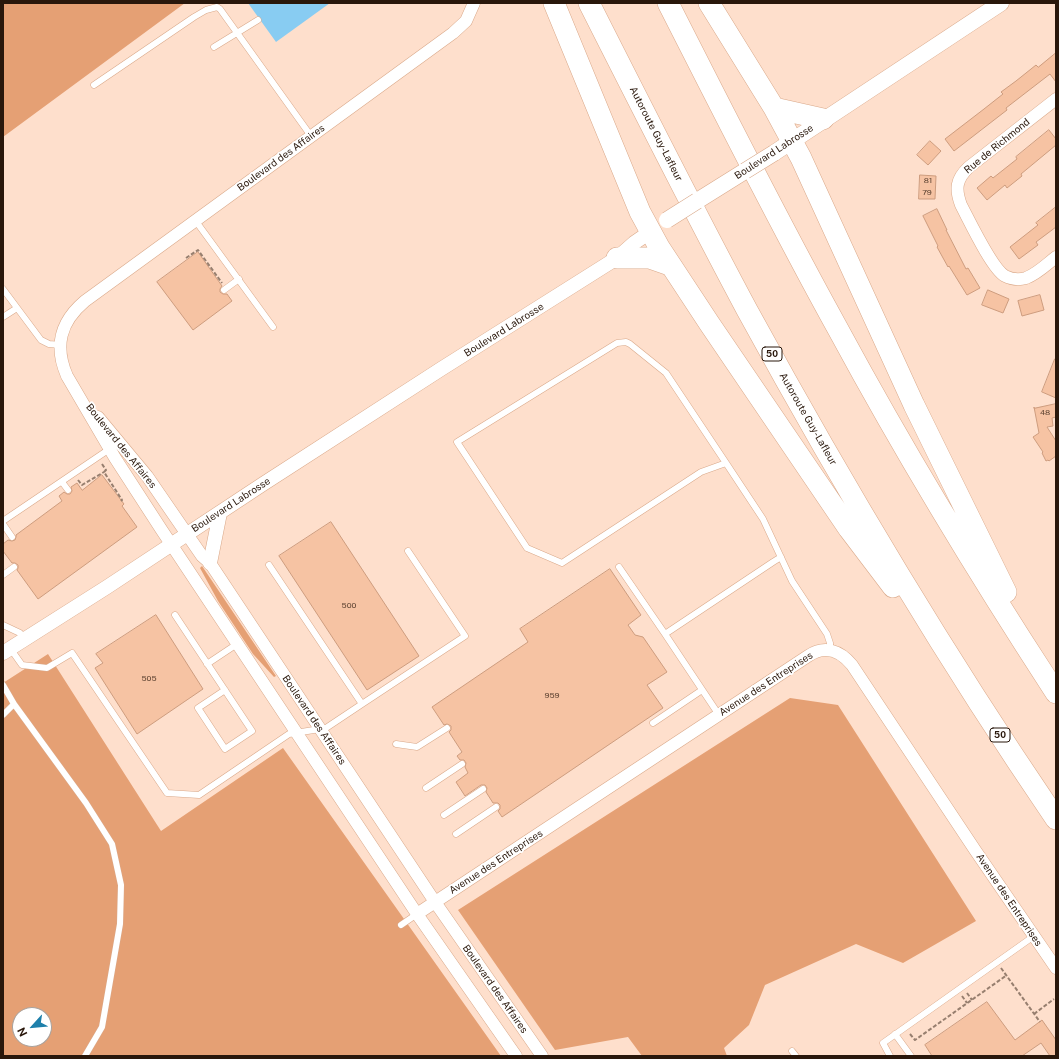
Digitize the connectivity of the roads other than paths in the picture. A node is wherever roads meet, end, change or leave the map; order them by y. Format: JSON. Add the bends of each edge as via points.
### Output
{"nodes":[{"id":1,"x":474,"y":3,"type":"edge"},
{"id":2,"x":554,"y":3,"type":"edge"},
{"id":3,"x":589,"y":3,"type":"edge"},
{"id":4,"x":668,"y":3,"type":"edge"},
{"id":5,"x":709,"y":3,"type":"edge"},
{"id":6,"x":1001,"y":3,"type":"edge"},
{"id":7,"x":258,"y":20,"type":"dead end"},
{"id":8,"x":237,"y":33,"type":"junction"},
{"id":9,"x":214,"y":47,"type":"dead end"},
{"id":10,"x":94,"y":85,"type":"dead end"},
{"id":11,"x":1056,"y":99,"type":"edge"},
{"id":12,"x":774,"y":108,"type":"junction"},
{"id":13,"x":823,"y":119,"type":"junction"},
{"id":14,"x":311,"y":136,"type":"junction"},
{"id":15,"x":792,"y":141,"type":"junction"},
{"id":16,"x":196,"y":220,"type":"junction"},
{"id":17,"x":650,"y":232,"type":"junction"},
{"id":18,"x":1056,"y":257,"type":"edge"},
{"id":19,"x":617,"y":258,"type":"junction"},
{"id":20,"x":670,"y":265,"type":"junction"},
{"id":21,"x":238,"y":279,"type":"junction"},
{"id":22,"x":3,"y":289,"type":"edge"},
{"id":23,"x":224,"y":290,"type":"dead end"},
{"id":24,"x":17,"y":308,"type":"junction"},
{"id":25,"x":3,"y":317,"type":"edge"},
{"id":26,"x":273,"y":327,"type":"dead end"},
{"id":27,"x":60,"y":345,"type":"junction"},
{"id":28,"x":115,"y":446,"type":"junction"},
{"id":29,"x":726,"y":463,"type":"junction"},
{"id":30,"x":62,"y":482,"type":"junction"},
{"id":31,"x":68,"y":490,"type":"dead end"},
{"id":32,"x":220,"y":513,"type":"junction"},
{"id":33,"x":3,"y":522,"type":"edge"},
{"id":34,"x":187,"y":534,"type":"junction"},
{"id":35,"x":12,"y":537,"type":"dead end"},
{"id":36,"x":172,"y":545,"type":"junction"},
{"id":37,"x":408,"y":551,"type":"dead end"},
{"id":38,"x":781,"y":558,"type":"junction"},
{"id":39,"x":210,"y":563,"type":"junction"},
{"id":40,"x":269,"y":565,"type":"dead end"},
{"id":41,"x":14,"y":567,"type":"dead end"},
{"id":42,"x":619,"y":567,"type":"dead end"},
{"id":43,"x":3,"y":575,"type":"edge"},
{"id":44,"x":175,"y":615,"type":"dead end"},
{"id":45,"x":3,"y":625,"type":"edge"},
{"id":46,"x":664,"y":634,"type":"junction"},
{"id":47,"x":24,"y":639,"type":"junction"},
{"id":48,"x":237,"y":644,"type":"junction"},
{"id":49,"x":830,"y":650,"type":"junction"},
{"id":50,"x":6,"y":651,"type":"edge"},
{"id":51,"x":207,"y":664,"type":"junction"},
{"id":52,"x":3,"y":685,"type":"edge"},
{"id":53,"x":225,"y":690,"type":"junction"},
{"id":54,"x":702,"y":690,"type":"junction"},
{"id":55,"x":1056,"y":692,"type":"edge"},
{"id":56,"x":974,"y":695,"type":"junction"},
{"id":57,"x":14,"y":704,"type":"junction"},
{"id":58,"x":362,"y":704,"type":"junction"},
{"id":59,"x":3,"y":715,"type":"edge"},
{"id":60,"x":719,"y":715,"type":"junction"},
{"id":61,"x":653,"y":722,"type":"dead end"},
{"id":62,"x":446,"y":728,"type":"dead end"},
{"id":63,"x":320,"y":730,"type":"junction"},
{"id":64,"x":296,"y":732,"type":"junction"},
{"id":65,"x":396,"y":744,"type":"dead end"},
{"id":66,"x":462,"y":764,"type":"dead end"},
{"id":67,"x":426,"y":788,"type":"dead end"},
{"id":68,"x":484,"y":789,"type":"dead end"},
{"id":69,"x":496,"y":807,"type":"dead end"},
{"id":70,"x":444,"y":815,"type":"dead end"},
{"id":71,"x":1056,"y":819,"type":"edge"},
{"id":72,"x":456,"y":834,"type":"dead end"},
{"id":73,"x":435,"y":902,"type":"junction"},
{"id":74,"x":417,"y":914,"type":"junction"},
{"id":75,"x":401,"y":925,"type":"dead end"},
{"id":76,"x":1034,"y":936,"type":"junction"},
{"id":77,"x":1056,"y":968,"type":"edge"},
{"id":78,"x":895,"y":1034,"type":"junction"},
{"id":79,"x":86,"y":1056,"type":"edge"},
{"id":80,"x":516,"y":1056,"type":"edge"},
{"id":81,"x":542,"y":1056,"type":"edge"},
{"id":82,"x":890,"y":1056,"type":"edge"},
{"id":83,"x":911,"y":1056,"type":"edge"}],
"edges":[{"from":1,"to":14,"type":"street","name":"Boulevard des Affaires","via":[[469,16],[458,30]]},
{"from":2,"to":17,"type":"highway"},
{"from":3,"to":56,"type":"highway","name":"Autoroute Guy-Lafleur","number":"50","via":[[775,360],[880,543]]},
{"from":4,"to":55,"type":"highway","via":[[857,364],[952,529]]},
{"from":5,"to":12,"type":"highway"},
{"from":6,"to":13,"type":"main road","name":"Boulevard Labrosse"},
{"from":7,"to":8,"type":"lane"},
{"from":8,"to":9,"type":"lane"},
{"from":8,"to":10,"type":"lane","via":[[220,9],[212,7]]},
{"from":8,"to":14,"type":"lane"},
{"from":11,"to":18,"type":"street","name":"Rue de Richmond","via":[[962,173],[957,186],[961,205],[994,265],[1004,276],[1025,278]]},
{"from":12,"to":13,"type":"highway"},
{"from":12,"to":15,"type":"highway"},
{"from":13,"to":15,"type":"main road","name":"Boulevard Labrosse"},
{"from":14,"to":16,"type":"street","name":"Boulevard des Affaires"},
{"from":15,"to":17,"type":"main road","name":"Boulevard Labrosse","bridge":true},
{"from":15,"to":55,"type":"highway","via":[[944,469]]},
{"from":16,"to":21,"type":"lane"},
{"from":16,"to":27,"type":"street","name":"Boulevard des Affaires","via":[[80,305],[66,323]]},
{"from":17,"to":19,"type":"street","name":"Boulevard Labrosse"},
{"from":17,"to":20,"type":"highway"},
{"from":19,"to":20,"type":"highway","via":[[650,258]]},
{"from":19,"to":32,"type":"street","name":"Boulevard Labrosse"},
{"from":20,"to":56,"type":"highway","via":[[849,529]]},
{"from":21,"to":23,"type":"lane"},
{"from":21,"to":26,"type":"lane"},
{"from":22,"to":24,"type":"lane"},
{"from":24,"to":25,"type":"lane"},
{"from":24,"to":27,"type":"lane","via":[[41,340]]},
{"from":27,"to":28,"type":"street","name":"Boulevard des Affaires","via":[[64,369],[76,392]]},
{"from":28,"to":30,"type":"lane"},
{"from":28,"to":34,"type":"street","name":"Boulevard des Affaires","via":[[147,476]]},
{"from":28,"to":36,"type":"street","name":"Boulevard des Affaires"},
{"from":29,"to":29,"type":"lane","via":[[666,373],[626,342],[617,343],[457,442],[527,548],[562,563],[701,472]]},
{"from":29,"to":38,"type":"lane","via":[[763,519]]},
{"from":30,"to":31,"type":"lane"},
{"from":30,"to":33,"type":"lane"},
{"from":32,"to":34,"type":"street","name":"Boulevard Labrosse"},
{"from":32,"to":39,"type":"street"},
{"from":33,"to":35,"type":"lane"},
{"from":34,"to":36,"type":"street","name":"Boulevard Labrosse"},
{"from":34,"to":39,"type":"street","name":"Boulevard des Affaires"},
{"from":36,"to":47,"type":"street","name":"Boulevard Labrosse"},
{"from":36,"to":48,"type":"street","name":"Boulevard des Affaires"},
{"from":37,"to":58,"type":"lane","via":[[465,636]]},
{"from":38,"to":46,"type":"lane"},
{"from":38,"to":49,"type":"lane","via":[[797,590],[827,634]]},
{"from":39,"to":63,"type":"street","name":"Boulevard des Affaires"},
{"from":40,"to":58,"type":"lane"},
{"from":41,"to":43,"type":"lane"},
{"from":42,"to":46,"type":"lane"},
{"from":44,"to":51,"type":"lane"},
{"from":45,"to":47,"type":"lane","via":[[20,633]]},
{"from":46,"to":54,"type":"lane"},
{"from":47,"to":50,"type":"street","name":"Boulevard Labrosse"},
{"from":48,"to":51,"type":"lane"},
{"from":48,"to":64,"type":"street","name":"Boulevard des Affaires"},
{"from":49,"to":60,"type":"street","name":"Avenue des Entreprises","via":[[813,653]]},
{"from":49,"to":76,"type":"street","name":"Avenue des Entreprises","via":[[843,655],[852,665]]},
{"from":50,"to":64,"type":"lane","via":[[22,665],[48,668],[72,653],[168,793],[199,795],[289,734]]},
{"from":51,"to":53,"type":"lane"},
{"from":52,"to":57,"type":"lane"},
{"from":53,"to":53,"type":"lane","via":[[252,731],[225,749],[198,708]]},
{"from":54,"to":60,"type":"lane"},
{"from":54,"to":61,"type":"lane"},
{"from":56,"to":71,"type":"highway","name":"Autoroute Guy-Lafleur","number":"50"},
{"from":57,"to":59,"type":"lane"},
{"from":57,"to":79,"type":"lane","via":[[86,803],[112,844],[121,885],[120,924],[102,1027]]},
{"from":58,"to":63,"type":"lane"},
{"from":60,"to":73,"type":"street","name":"Avenue des Entreprises"},
{"from":62,"to":65,"type":"lane","via":[[417,747]]},
{"from":63,"to":64,"type":"lane"},
{"from":63,"to":73,"type":"street","name":"Boulevard des Affaires"},
{"from":64,"to":74,"type":"street","name":"Boulevard des Affaires"},
{"from":66,"to":67,"type":"lane"},
{"from":68,"to":70,"type":"lane"},
{"from":69,"to":72,"type":"lane"},
{"from":73,"to":74,"type":"street","name":"Avenue des Entreprises"},
{"from":73,"to":81,"type":"street","name":"Boulevard des Affaires"},
{"from":74,"to":75,"type":"lane"},
{"from":74,"to":80,"type":"street","name":"Boulevard des Affaires"},
{"from":76,"to":77,"type":"street","name":"Avenue des Entreprises"},
{"from":76,"to":78,"type":"lane"},
{"from":78,"to":82,"type":"lane","via":[[883,1042]]},
{"from":78,"to":83,"type":"lane"}]}
